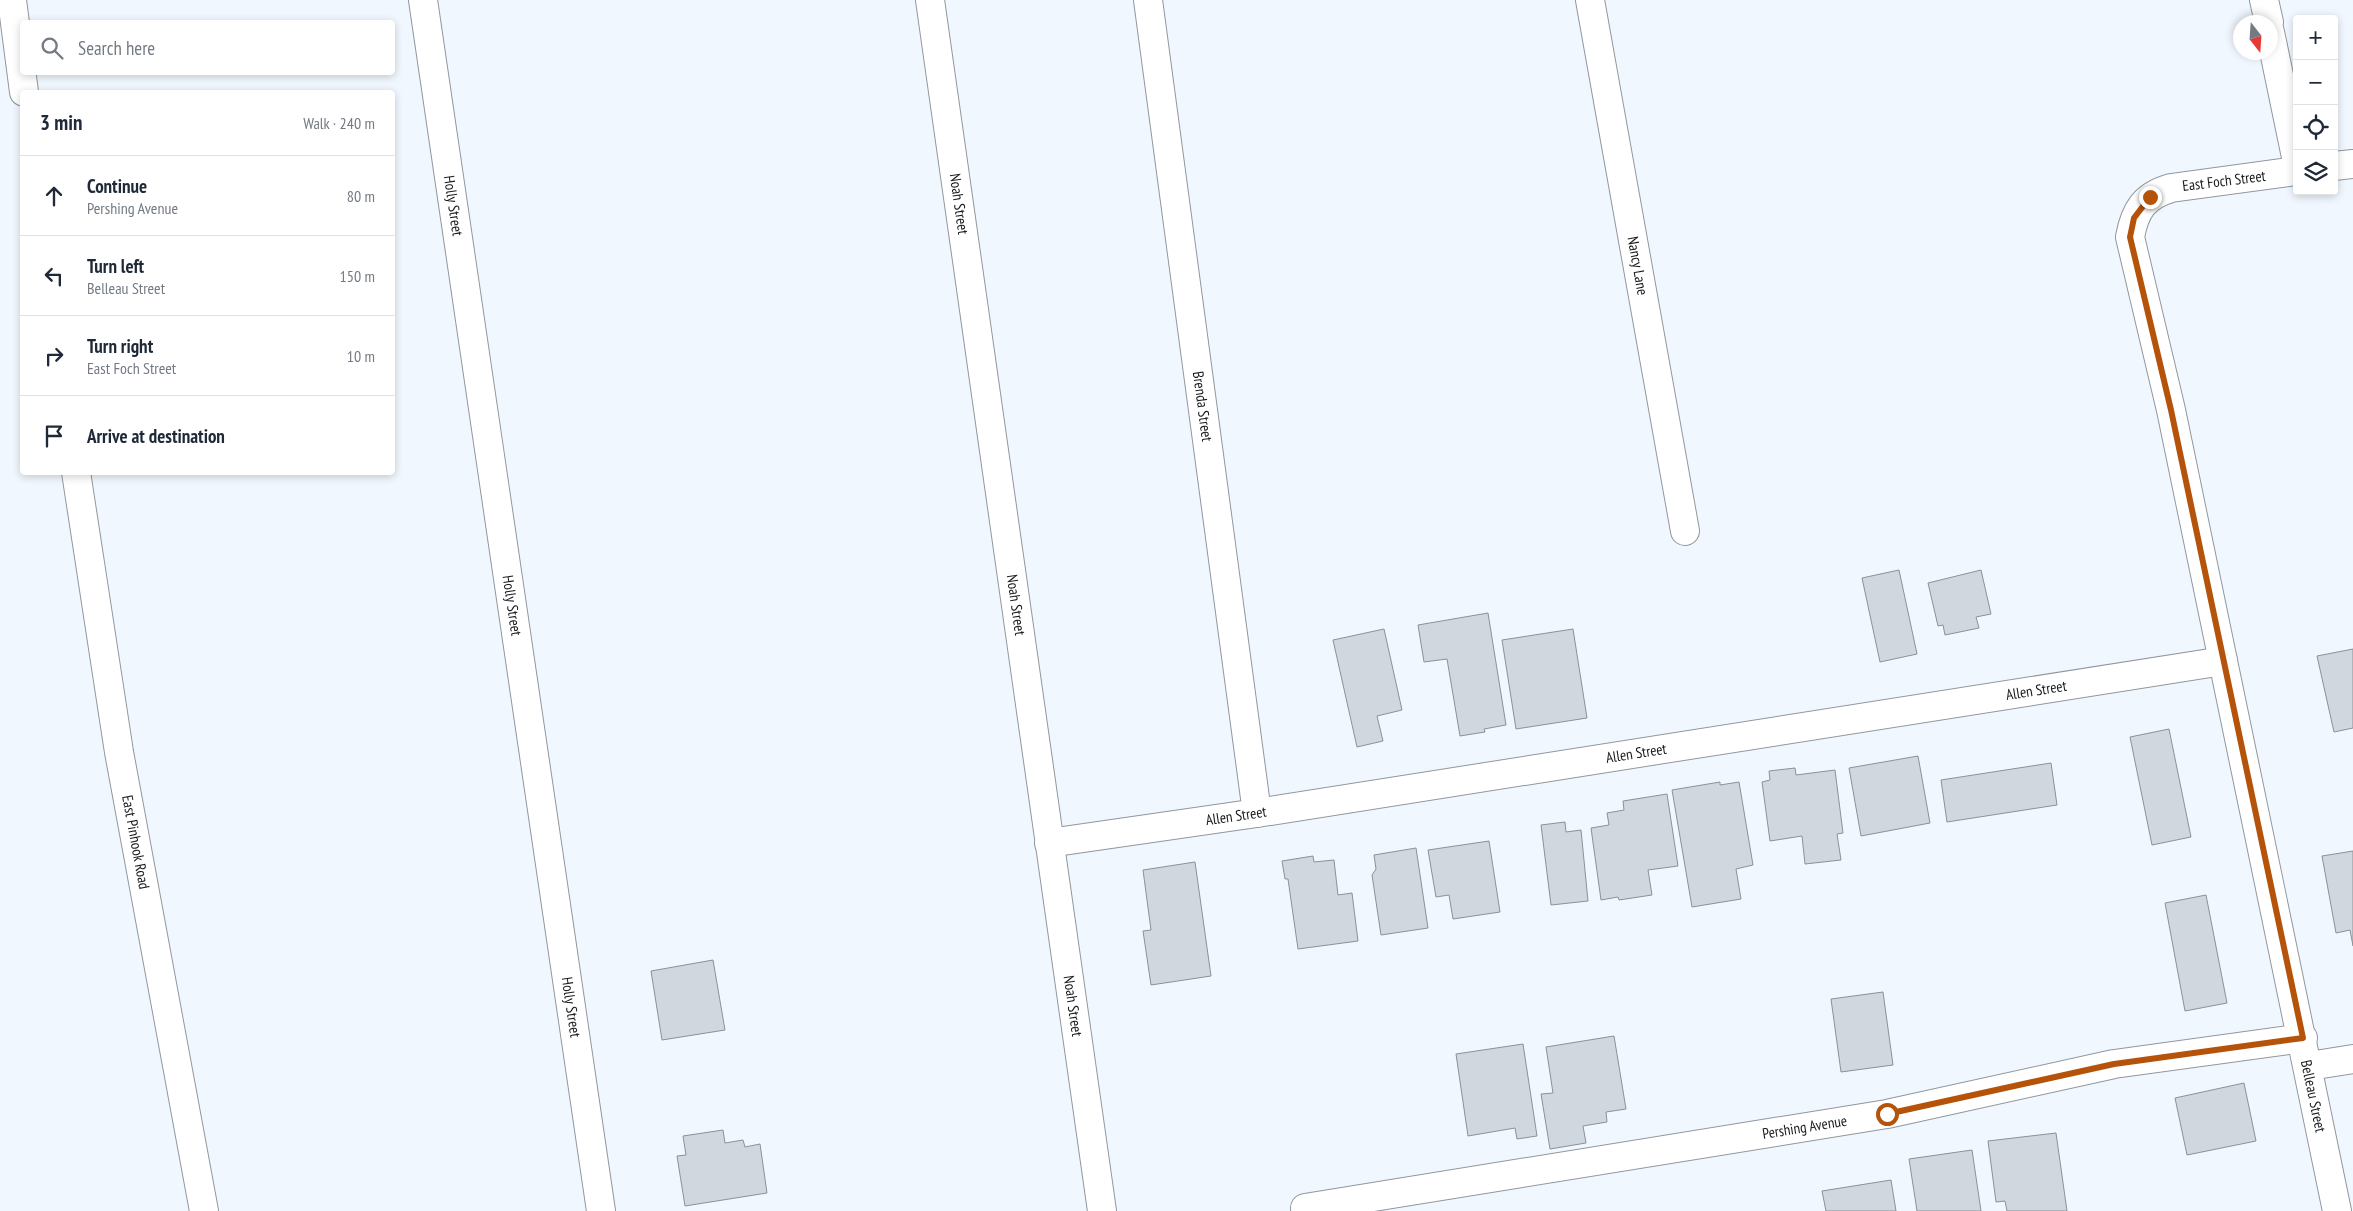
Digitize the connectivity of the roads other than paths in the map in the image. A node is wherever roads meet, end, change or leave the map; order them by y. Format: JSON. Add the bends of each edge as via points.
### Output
{"nodes":[{"id":1,"x":12,"y":0,"type":"edge"},
{"id":2,"x":423,"y":0,"type":"edge"},
{"id":3,"x":930,"y":0,"type":"edge"},
{"id":4,"x":1148,"y":0,"type":"edge"},
{"id":5,"x":1590,"y":0,"type":"edge"},
{"id":6,"x":2264,"y":0,"type":"edge"},
{"id":7,"x":2267,"y":15,"type":"edge"},
{"id":8,"x":2276,"y":60,"type":"edge"},
{"id":9,"x":20,"y":61,"type":"edge"},
{"id":10,"x":22,"y":75,"type":"edge"},
{"id":11,"x":24,"y":90,"type":"edge"},
{"id":12,"x":2295,"y":150,"type":"edge"},
{"id":13,"x":2353,"y":164,"type":"edge"},
{"id":14,"x":2338,"y":166,"type":"edge"},
{"id":15,"x":2293,"y":172,"type":"edge"},
{"id":16,"x":2134,"y":218,"type":"joint"},
{"id":17,"x":76,"y":475,"type":"edge"},
{"id":18,"x":1685,"y":531,"type":"dead end"},
{"id":19,"x":2223,"y":661,"type":"junction"},
{"id":20,"x":1257,"y":813,"type":"junction"},
{"id":21,"x":1049,"y":843,"type":"junction"},
{"id":22,"x":2303,"y":1038,"type":"junction"},
{"id":23,"x":2353,"y":1059,"type":"edge"},
{"id":24,"x":2309,"y":1066,"type":"junction"},
{"id":25,"x":1408,"y":1202,"type":"edge"},
{"id":26,"x":1305,"y":1208,"type":"dead end"},
{"id":27,"x":204,"y":1211,"type":"edge"},
{"id":28,"x":602,"y":1211,"type":"edge"},
{"id":29,"x":1102,"y":1211,"type":"edge"},
{"id":30,"x":2338,"y":1211,"type":"edge"}],
"edges":[{"from":1,"to":9,"type":"street"},
{"from":2,"to":28,"type":"street","name":"Holly Street"},
{"from":3,"to":21,"type":"street","name":"Noah Street"},
{"from":4,"to":20,"type":"street","name":"Brenda Street"},
{"from":5,"to":18,"type":"street","name":"Nancy Lane"},
{"from":6,"to":7,"type":"street"},
{"from":8,"to":12,"type":"street"},
{"from":10,"to":11,"type":"street"},
{"from":13,"to":14,"type":"street"},
{"from":15,"to":16,"type":"street","name":"East Foch Street","via":[[2171,188],[2150,197]]},
{"from":16,"to":19,"type":"street","name":"Belleau Street","via":[[2130,237],[2171,410]]},
{"from":17,"to":27,"type":"street","name":"East Pinhook Road","via":[[119,752]]},
{"from":19,"to":20,"type":"street","name":"Allen Street"},
{"from":19,"to":22,"type":"street","name":"Belleau Street"},
{"from":20,"to":21,"type":"street","name":"Allen Street"},
{"from":21,"to":29,"type":"street","name":"Noah Street"},
{"from":22,"to":24,"type":"street","name":"Belleau Street"},
{"from":22,"to":25,"type":"street","name":"Pershing Avenue","via":[[2114,1064],[1887,1114]]},
{"from":23,"to":24,"type":"street"},
{"from":24,"to":30,"type":"street","name":"Belleau Street"},
{"from":25,"to":26,"type":"street","name":"Pershing Avenue"}]}
